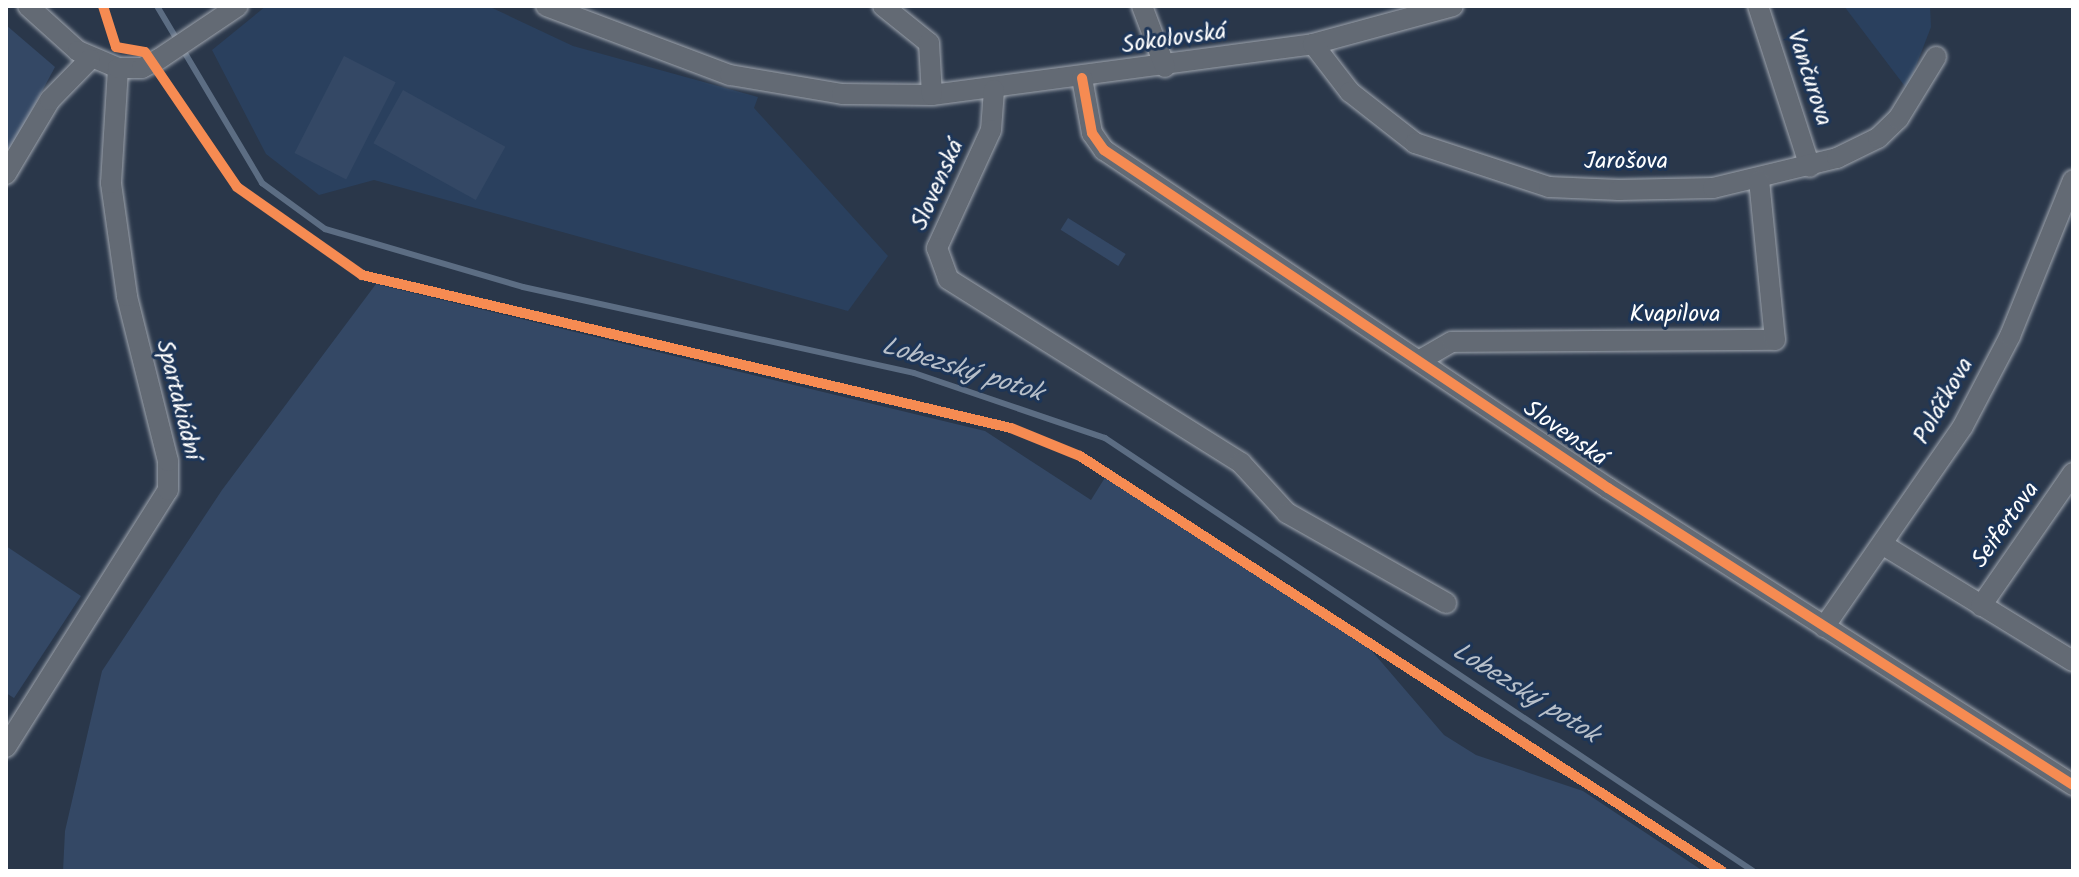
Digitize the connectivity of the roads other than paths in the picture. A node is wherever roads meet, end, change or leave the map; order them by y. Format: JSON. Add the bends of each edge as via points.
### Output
{"nodes":[{"id":1,"x":28,"y":6,"type":"edge"},
{"id":2,"x":238,"y":6,"type":"edge"},
{"id":3,"x":546,"y":6,"type":"edge"},
{"id":4,"x":883,"y":6,"type":"edge"},
{"id":5,"x":1142,"y":6,"type":"edge"},
{"id":6,"x":1453,"y":6,"type":"edge"},
{"id":7,"x":1758,"y":6,"type":"edge"},
{"id":8,"x":1313,"y":44,"type":"junction"},
{"id":9,"x":1936,"y":57,"type":"dead end"},
{"id":10,"x":90,"y":59,"type":"junction"},
{"id":11,"x":1165,"y":67,"type":"junction"},
{"id":12,"x":118,"y":68,"type":"junction"},
{"id":13,"x":1082,"y":78,"type":"junction"},
{"id":14,"x":994,"y":90,"type":"junction"},
{"id":15,"x":932,"y":95,"type":"junction"},
{"id":16,"x":1810,"y":167,"type":"junction"},
{"id":17,"x":6,"y":174,"type":"edge"},
{"id":18,"x":2073,"y":180,"type":"edge"},
{"id":19,"x":1759,"y":181,"type":"junction"},
{"id":20,"x":1422,"y":359,"type":"junction"},
{"id":21,"x":2073,"y":473,"type":"edge"},
{"id":22,"x":1885,"y":546,"type":"junction"},
{"id":23,"x":1446,"y":603,"type":"dead end"},
{"id":24,"x":1981,"y":606,"type":"junction"},
{"id":25,"x":1824,"y":627,"type":"junction"},
{"id":26,"x":2073,"y":661,"type":"edge"},
{"id":27,"x":6,"y":747,"type":"edge"},
{"id":28,"x":2073,"y":785,"type":"edge"}],
"edges":[{"from":1,"to":10,"type":"street"},
{"from":2,"to":12,"type":"street","via":[[142,68]]},
{"from":3,"to":15,"type":"street","name":"Sokolovská","via":[[730,75],[842,94]]},
{"from":4,"to":15,"type":"street","via":[[929,43]]},
{"from":5,"to":11,"type":"street"},
{"from":6,"to":8,"type":"street","name":"Sokolovská"},
{"from":7,"to":16,"type":"street","name":"Vančurova"},
{"from":8,"to":11,"type":"street","name":"Sokolovská"},
{"from":8,"to":19,"type":"street","name":"Jarošova","via":[[1350,92],[1415,143],[1482,168],[1549,187],[1619,190]]},
{"from":9,"to":16,"type":"street","name":"Jarošova","via":[[1917,97],[1878,138]]},
{"from":10,"to":12,"type":"street"},
{"from":10,"to":17,"type":"street","via":[[50,100]]},
{"from":11,"to":13,"type":"street","name":"Sokolovská"},
{"from":12,"to":27,"type":"street","name":"Spartakiádní","via":[[113,197],[127,296],[170,477],[163,505]]},
{"from":13,"to":14,"type":"street","name":"Sokolovská"},
{"from":13,"to":20,"type":"street","name":"Slovenská","via":[[1092,133],[1104,150]]},
{"from":14,"to":15,"type":"street","name":"Sokolovská"},
{"from":14,"to":23,"type":"street","name":"Slovenská","via":[[991,130],[937,248],[948,279],[1241,463],[1287,513]]},
{"from":16,"to":19,"type":"street","name":"Jarošova"},
{"from":18,"to":22,"type":"street","name":"Poláčkova","via":[[1997,362],[1963,426]]},
{"from":19,"to":20,"type":"street","name":"Kvapilova","via":[[1775,340],[1452,342]]},
{"from":20,"to":25,"type":"street","name":"Slovenská"},
{"from":21,"to":24,"type":"street","name":"Seifertova"},
{"from":22,"to":24,"type":"street"},
{"from":22,"to":25,"type":"street","name":"Poláčkova"},
{"from":24,"to":26,"type":"street"},
{"from":25,"to":28,"type":"street","name":"Slovenská"}]}
